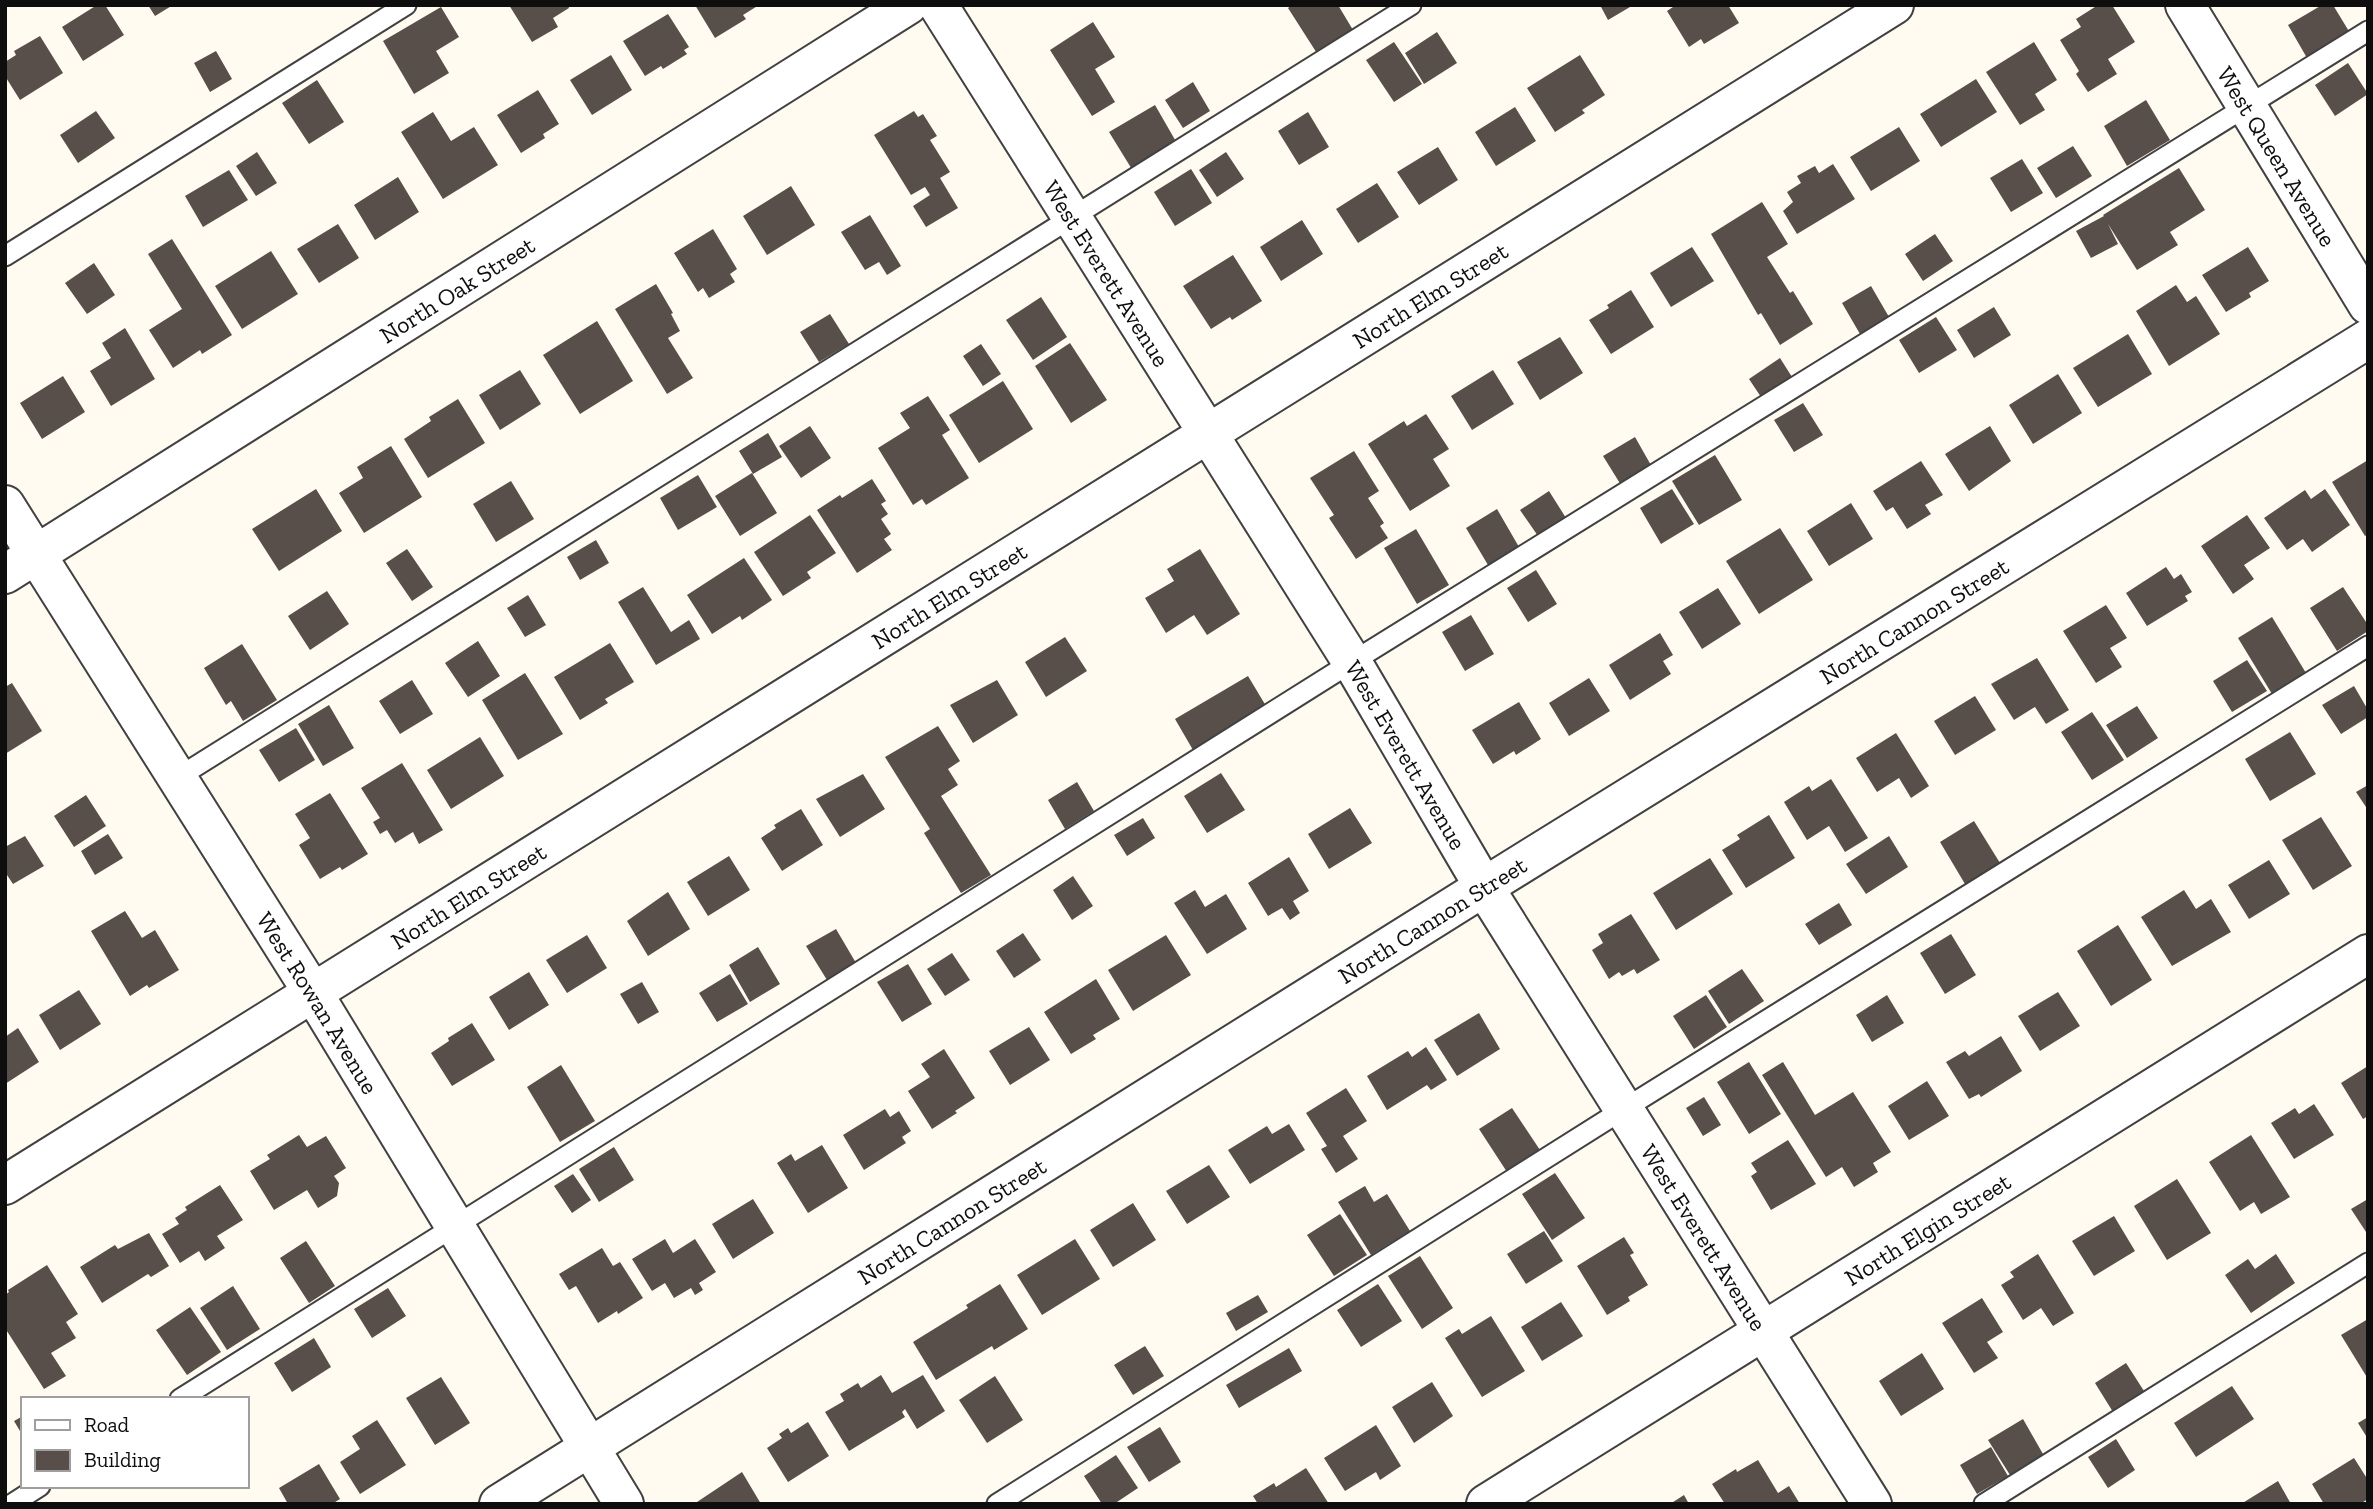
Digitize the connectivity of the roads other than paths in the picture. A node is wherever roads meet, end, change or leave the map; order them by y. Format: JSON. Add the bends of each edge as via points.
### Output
{"nodes":[{"id":1,"x":406,"y":5,"type":"edge"},
{"id":2,"x":908,"y":5,"type":"edge"},
{"id":3,"x":937,"y":5,"type":"edge"},
{"id":4,"x":1411,"y":5,"type":"edge"},
{"id":5,"x":1894,"y":5,"type":"edge"},
{"id":6,"x":2185,"y":5,"type":"edge"},
{"id":7,"x":2368,"y":30,"type":"edge"},
{"id":8,"x":2248,"y":105,"type":"junction"},
{"id":9,"x":1071,"y":216,"type":"junction"},
{"id":10,"x":5,"y":256,"type":"edge"},
{"id":11,"x":2368,"y":305,"type":"edge"},
{"id":12,"x":2368,"y":339,"type":"edge"},
{"id":13,"x":1209,"y":433,"type":"junction"},
{"id":14,"x":5,"y":505,"type":"edge"},
{"id":15,"x":21,"y":565,"type":"edge"},
{"id":16,"x":2368,"y":646,"type":"edge"},
{"id":17,"x":1352,"y":662,"type":"junction"},
{"id":18,"x":177,"y":778,"type":"junction"},
{"id":19,"x":1484,"y":887,"type":"junction"},
{"id":20,"x":2368,"y":954,"type":"edge"},
{"id":21,"x":313,"y":993,"type":"junction"},
{"id":22,"x":1624,"y":1109,"type":"junction"},
{"id":23,"x":5,"y":1185,"type":"edge"},
{"id":24,"x":456,"y":1226,"type":"junction"},
{"id":25,"x":2368,"y":1263,"type":"edge"},
{"id":26,"x":1764,"y":1331,"type":"junction"},
{"id":27,"x":183,"y":1397,"type":"edge"},
{"id":28,"x":589,"y":1448,"type":"junction"},
{"id":29,"x":37,"y":1488,"type":"edge"},
{"id":30,"x":12,"y":1504,"type":"edge"},
{"id":31,"x":499,"y":1504,"type":"edge"},
{"id":32,"x":624,"y":1504,"type":"edge"},
{"id":33,"x":997,"y":1504,"type":"edge"},
{"id":34,"x":1486,"y":1504,"type":"edge"},
{"id":35,"x":1872,"y":1504,"type":"edge"},
{"id":36,"x":1984,"y":1504,"type":"edge"}],
"edges":[{"from":1,"to":10,"type":"lane"},
{"from":2,"to":15,"type":"street","name":"North Oak Street"},
{"from":3,"to":9,"type":"street","name":"West Everett Avenue"},
{"from":4,"to":9,"type":"lane"},
{"from":5,"to":13,"type":"street","name":"North Elm Street"},
{"from":6,"to":8,"type":"street","name":"West Queen Avenue"},
{"from":7,"to":8,"type":"lane"},
{"from":8,"to":11,"type":"street","name":"West Queen Avenue"},
{"from":8,"to":17,"type":"lane"},
{"from":9,"to":13,"type":"street","name":"West Everett Avenue"},
{"from":9,"to":18,"type":"lane"},
{"from":12,"to":19,"type":"street","name":"North Cannon Street"},
{"from":13,"to":17,"type":"street","name":"West Everett Avenue"},
{"from":13,"to":21,"type":"street","name":"North Elm Street"},
{"from":14,"to":15,"type":"street","name":"West Rowan Avenue"},
{"from":15,"to":18,"type":"street","name":"West Rowan Avenue"},
{"from":16,"to":22,"type":"lane"},
{"from":17,"to":19,"type":"street","name":"West Everett Avenue"},
{"from":17,"to":24,"type":"lane"},
{"from":18,"to":21,"type":"street","name":"West Rowan Avenue"},
{"from":19,"to":22,"type":"street","name":"West Everett Avenue"},
{"from":19,"to":28,"type":"street","name":"North Cannon Street"},
{"from":20,"to":26,"type":"street","name":"North Elgin Street"},
{"from":21,"to":23,"type":"street","name":"North Elm Street"},
{"from":21,"to":24,"type":"street","name":"West Rowan Avenue"},
{"from":22,"to":26,"type":"street","name":"West Everett Avenue"},
{"from":22,"to":33,"type":"lane"},
{"from":24,"to":27,"type":"lane"},
{"from":24,"to":28,"type":"street","name":"West Rowan Avenue"},
{"from":25,"to":36,"type":"lane"},
{"from":26,"to":34,"type":"street","name":"North Elgin Street"},
{"from":26,"to":35,"type":"street","name":"West Everett Avenue"},
{"from":28,"to":31,"type":"street","name":"North Cannon Street"},
{"from":28,"to":32,"type":"street","name":"West Rowan Avenue"},
{"from":29,"to":30,"type":"lane"}]}
